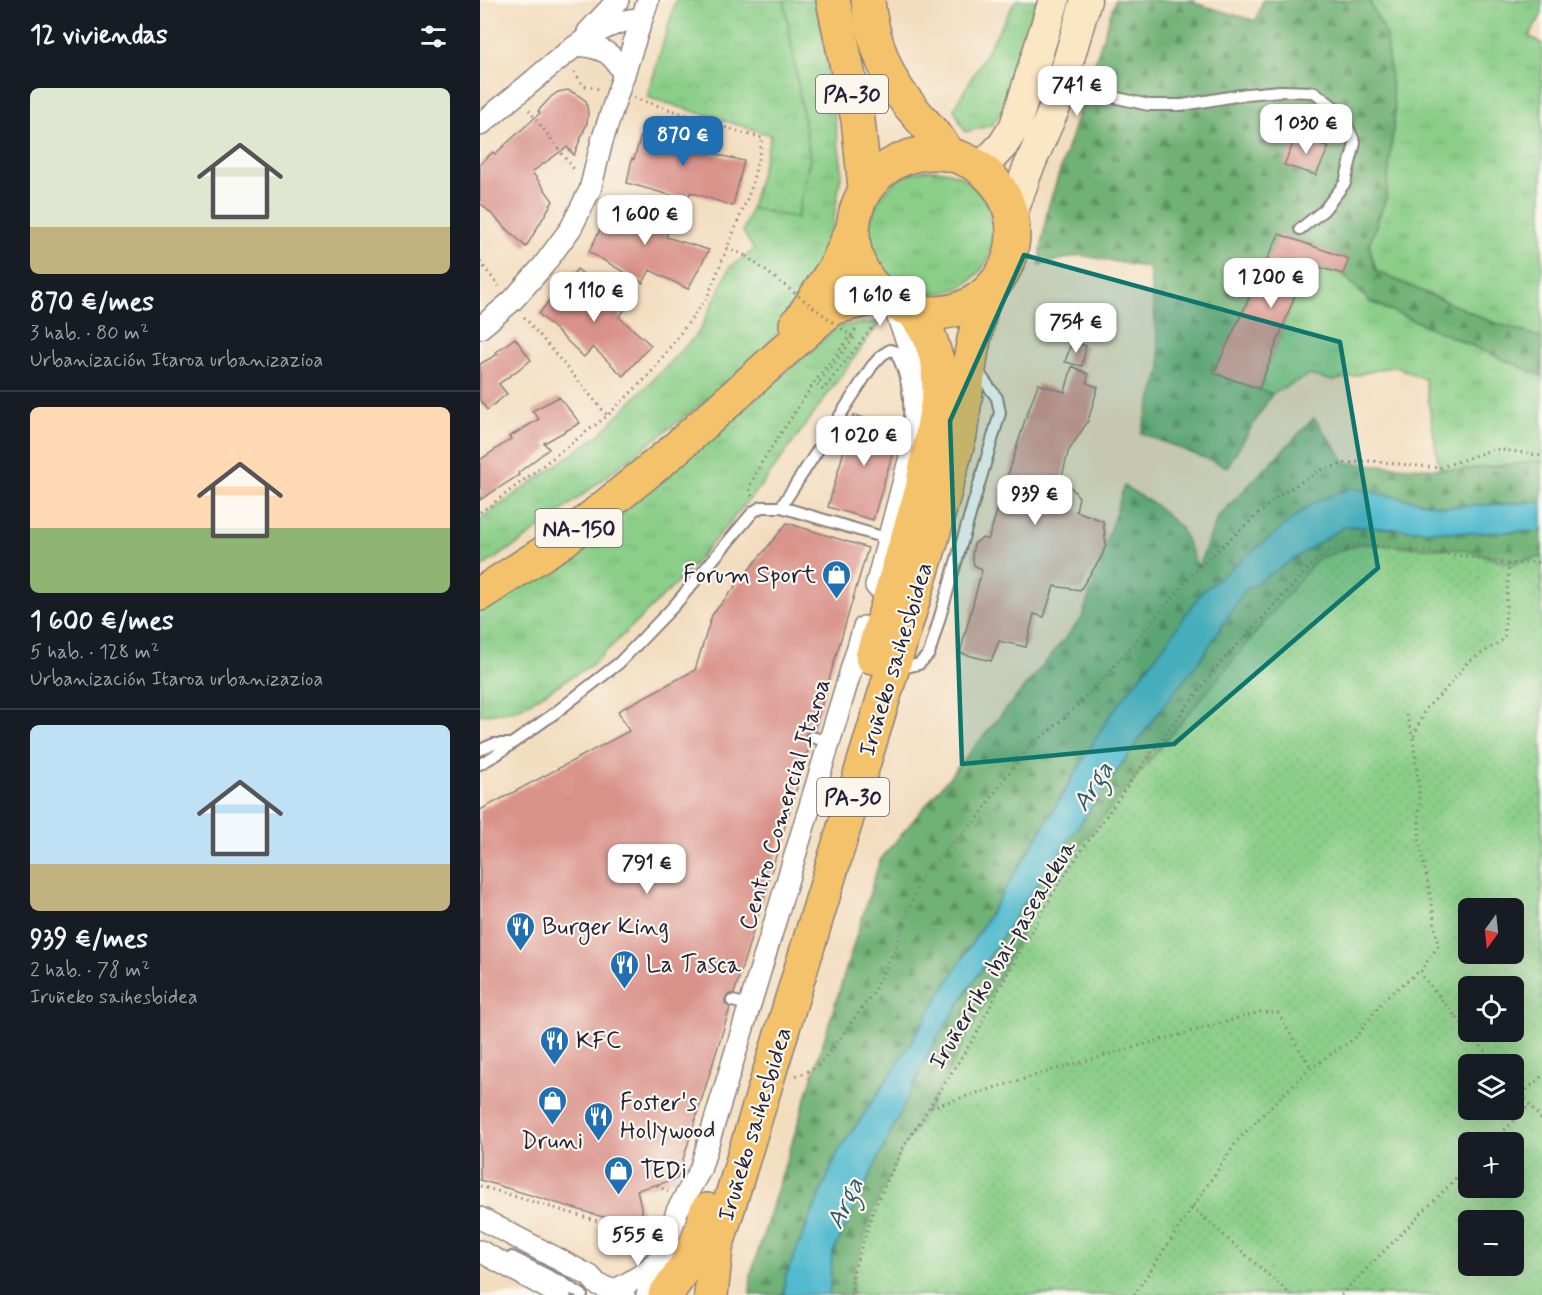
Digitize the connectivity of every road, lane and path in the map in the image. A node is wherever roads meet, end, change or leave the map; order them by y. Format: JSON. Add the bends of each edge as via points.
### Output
{"nodes":[{"id":1,"x":618,"y":0,"type":"edge"},
{"id":2,"x":833,"y":0,"type":"edge"},
{"id":3,"x":868,"y":0,"type":"edge"},
{"id":4,"x":1054,"y":0,"type":"edge"},
{"id":5,"x":1086,"y":0,"type":"edge"},
{"id":6,"x":645,"y":9,"type":"edge"},
{"id":7,"x":571,"y":50,"type":"junction"},
{"id":8,"x":621,"y":84,"type":"junction"},
{"id":9,"x":1062,"y":86,"type":"junction"},
{"id":10,"x":517,"y":95,"type":"junction"},
{"id":11,"x":480,"y":125,"type":"edge"},
{"id":12,"x":950,"y":154,"type":"junction"},
{"id":13,"x":981,"y":168,"type":"junction"},
{"id":14,"x":865,"y":188,"type":"junction"},
{"id":15,"x":590,"y":190,"type":"junction"},
{"id":16,"x":1012,"y":214,"type":"junction"},
{"id":17,"x":1300,"y":229,"type":"dead end"},
{"id":18,"x":852,"y":230,"type":"junction"},
{"id":19,"x":727,"y":248,"type":"junction"},
{"id":20,"x":480,"y":262,"type":"edge"},
{"id":21,"x":984,"y":296,"type":"junction"},
{"id":22,"x":512,"y":301,"type":"junction"},
{"id":23,"x":896,"y":303,"type":"junction"},
{"id":24,"x":480,"y":327,"type":"edge"},
{"id":25,"x":854,"y":335,"type":"junction"},
{"id":26,"x":769,"y":365,"type":"junction"},
{"id":27,"x":607,"y":416,"type":"junction"},
{"id":28,"x":1542,"y":456,"type":"edge"},
{"id":29,"x":908,"y":468,"type":"junction"},
{"id":30,"x":752,"y":496,"type":"dead end"},
{"id":31,"x":781,"y":507,"type":"junction"},
{"id":32,"x":480,"y":512,"type":"edge"},
{"id":33,"x":888,"y":539,"type":"junction"},
{"id":34,"x":1542,"y":562,"type":"edge"},
{"id":35,"x":1509,"y":564,"type":"junction"},
{"id":36,"x":480,"y":594,"type":"edge"},
{"id":37,"x":1406,"y":715,"type":"dead end"},
{"id":38,"x":1413,"y":738,"type":"junction"},
{"id":39,"x":512,"y":744,"type":"junction"},
{"id":40,"x":480,"y":750,"type":"edge"},
{"id":41,"x":480,"y":764,"type":"edge"},
{"id":42,"x":1421,"y":970,"type":"junction"},
{"id":43,"x":1458,"y":1018,"type":"edge"},
{"id":44,"x":1478,"y":1042,"type":"edge"},
{"id":45,"x":1488,"y":1054,"type":"edge"},
{"id":46,"x":1311,"y":1068,"type":"junction"},
{"id":47,"x":788,"y":1076,"type":"dead end"},
{"id":48,"x":1542,"y":1076,"type":"edge"},
{"id":49,"x":1524,"y":1092,"type":"edge"},
{"id":50,"x":1524,"y":1096,"type":"edge"},
{"id":51,"x":1530,"y":1104,"type":"junction"},
{"id":52,"x":929,"y":1108,"type":"junction"},
{"id":53,"x":1542,"y":1120,"type":"edge"},
{"id":54,"x":1503,"y":1132,"type":"edge"},
{"id":55,"x":1458,"y":1176,"type":"edge"},
{"id":56,"x":657,"y":1185,"type":"dead end"},
{"id":57,"x":480,"y":1186,"type":"edge"},
{"id":58,"x":670,"y":1192,"type":"dead end"},
{"id":59,"x":1192,"y":1207,"type":"junction"},
{"id":60,"x":480,"y":1218,"type":"edge"},
{"id":61,"x":480,"y":1229,"type":"edge"},
{"id":62,"x":648,"y":1236,"type":"dead end"},
{"id":63,"x":480,"y":1240,"type":"edge"},
{"id":64,"x":480,"y":1251,"type":"edge"},
{"id":65,"x":664,"y":1252,"type":"junction"},
{"id":66,"x":604,"y":1291,"type":"edge"},
{"id":67,"x":560,"y":1295,"type":"edge"},
{"id":68,"x":647,"y":1295,"type":"edge"},
{"id":69,"x":665,"y":1295,"type":"edge"},
{"id":70,"x":711,"y":1295,"type":"edge"},
{"id":71,"x":851,"y":1295,"type":"edge"},
{"id":72,"x":1134,"y":1295,"type":"edge"},
{"id":73,"x":1291,"y":1295,"type":"edge"},
{"id":74,"x":1341,"y":1295,"type":"edge"}],
"edges":[{"from":1,"to":7,"type":"street"},
{"from":2,"to":14,"type":"main road","number":"PA-30","via":[[858,120]]},
{"from":3,"to":12,"type":"main road","number":"PA-30","via":[[880,54],[898,91]]},
{"from":4,"to":13,"type":"street","via":[[1015,126]]},
{"from":5,"to":9,"type":"street"},
{"from":6,"to":7,"type":"street","via":[[597,32]]},
{"from":6,"to":8,"type":"street"},
{"from":7,"to":8,"type":"street","via":[[594,47],[605,51],[619,65]]},
{"from":7,"to":8,"type":"path","via":[[584,86]]},
{"from":7,"to":10,"type":"street"},
{"from":8,"to":15,"type":"street"},
{"from":8,"to":19,"type":"path","via":[[763,138],[751,189]]},
{"from":9,"to":16,"type":"street"},
{"from":9,"to":17,"type":"lane","via":[[1149,105],[1183,105],[1280,91],[1314,92],[1341,112],[1355,143],[1345,183],[1324,210]]},
{"from":10,"to":11,"type":"street"},
{"from":10,"to":15,"type":"path"},
{"from":12,"to":13,"type":"main road","number":"PA-30"},
{"from":12,"to":14,"type":"main road","number":"PA-30","via":[[918,154],[888,166]]},
{"from":13,"to":16,"type":"main road","number":"PA-30","via":[[1000,188]]},
{"from":14,"to":18,"type":"main road","number":"PA-30"},
{"from":15,"to":22,"type":"street","via":[[571,228]]},
{"from":16,"to":21,"type":"main road","number":"PA-30","via":[[1013,244],[1004,273]]},
{"from":18,"to":23,"type":"main road","number":"PA-30","via":[[854,251],[875,289]]},
{"from":18,"to":26,"type":"main road","via":[[836,266]]},
{"from":19,"to":25,"type":"path","bridge":true,"via":[[746,256]]},
{"from":19,"to":27,"type":"path","via":[[706,298],[649,375]]},
{"from":20,"to":22,"type":"path"},
{"from":21,"to":23,"type":"main road","number":"PA-30","via":[[963,308],[938,313]]},
{"from":21,"to":70,"type":"main road","name":"Iruñeko saihesbidea","number":"PA-30","via":[[960,435],[931,542],[716,1248]]},
{"from":22,"to":24,"type":"street"},
{"from":22,"to":27,"type":"path"},
{"from":23,"to":26,"type":"main road","via":[[832,308]]},
{"from":23,"to":29,"type":"street","name":"Centro Comercial Itaroa","via":[[921,395]]},
{"from":23,"to":69,"type":"main road","name":"Iruñeko saihesbidea","number":"PA-30","via":[[929,335],[938,363],[939,396],[922,489],[696,1246]]},
{"from":25,"to":25,"type":"path","via":[[863,321],[872,329],[824,390],[817,385]]},
{"from":25,"to":30,"type":"path","via":[[812,385],[760,465],[750,485]]},
{"from":26,"to":36,"type":"main road","number":"NA-150","via":[[672,452],[564,540]]},
{"from":27,"to":32,"type":"path"},
{"from":28,"to":47,"type":"path","via":[[1494,449],[1439,468],[1371,461],[1347,463],[1321,470],[1278,496],[1198,568],[1101,681],[1027,750],[977,820],[923,874],[895,949],[873,993],[830,1053],[817,1067]]},
{"from":29,"to":31,"type":"lane","via":[[909,387],[896,352],[890,350],[872,366]]},
{"from":29,"to":33,"type":"street","name":"Centro Comercial Itaroa"},
{"from":31,"to":33,"type":"lane"},
{"from":31,"to":39,"type":"lane","via":[[761,507],[753,512],[674,606],[619,663]]},
{"from":33,"to":65,"type":"street","name":"Centro Comercial Itaroa","via":[[821,739],[741,1003],[700,1170],[677,1211]]},
{"from":34,"to":35,"type":"path","name":"Iruñerriko ibai-pasealekua"},
{"from":35,"to":38,"type":"path","via":[[1504,639],[1467,663],[1425,709]]},
{"from":35,"to":52,"type":"path","name":"Iruñerriko ibai-pasealekua","via":[[1360,544],[1329,551],[1317,559],[1217,667],[1076,858],[977,1034]]},
{"from":37,"to":38,"type":"path"},
{"from":38,"to":42,"type":"path","via":[[1419,839],[1438,946]]},
{"from":39,"to":40,"type":"lane","via":[[494,744]]},
{"from":39,"to":41,"type":"lane"},
{"from":42,"to":43,"type":"path"},
{"from":42,"to":46,"type":"path","via":[[1385,998],[1355,1038]]},
{"from":44,"to":45,"type":"path"},
{"from":46,"to":52,"type":"path","via":[[1278,1014],[1260,1012]]},
{"from":46,"to":59,"type":"path","via":[[1238,1141]]},
{"from":48,"to":49,"type":"path"},
{"from":50,"to":51,"type":"path"},
{"from":51,"to":53,"type":"path"},
{"from":51,"to":54,"type":"path"},
{"from":52,"to":71,"type":"path","name":"Iruñerriko ibai-pasealekua","via":[[903,1148],[874,1208],[853,1273]]},
{"from":55,"to":74,"type":"path"},
{"from":56,"to":58,"type":"path"},
{"from":57,"to":62,"type":"path"},
{"from":59,"to":72,"type":"path"},
{"from":59,"to":73,"type":"path"},
{"from":60,"to":66,"type":"street","via":[[590,1276]]},
{"from":61,"to":66,"type":"lane"},
{"from":63,"to":66,"type":"lane","via":[[563,1283]]},
{"from":64,"to":67,"type":"street"},
{"from":65,"to":66,"type":"street","name":"Centro Comercial Itaroa","via":[[638,1278]]},
{"from":65,"to":68,"type":"street","name":"Centro Comercial Itaroa"}]}
